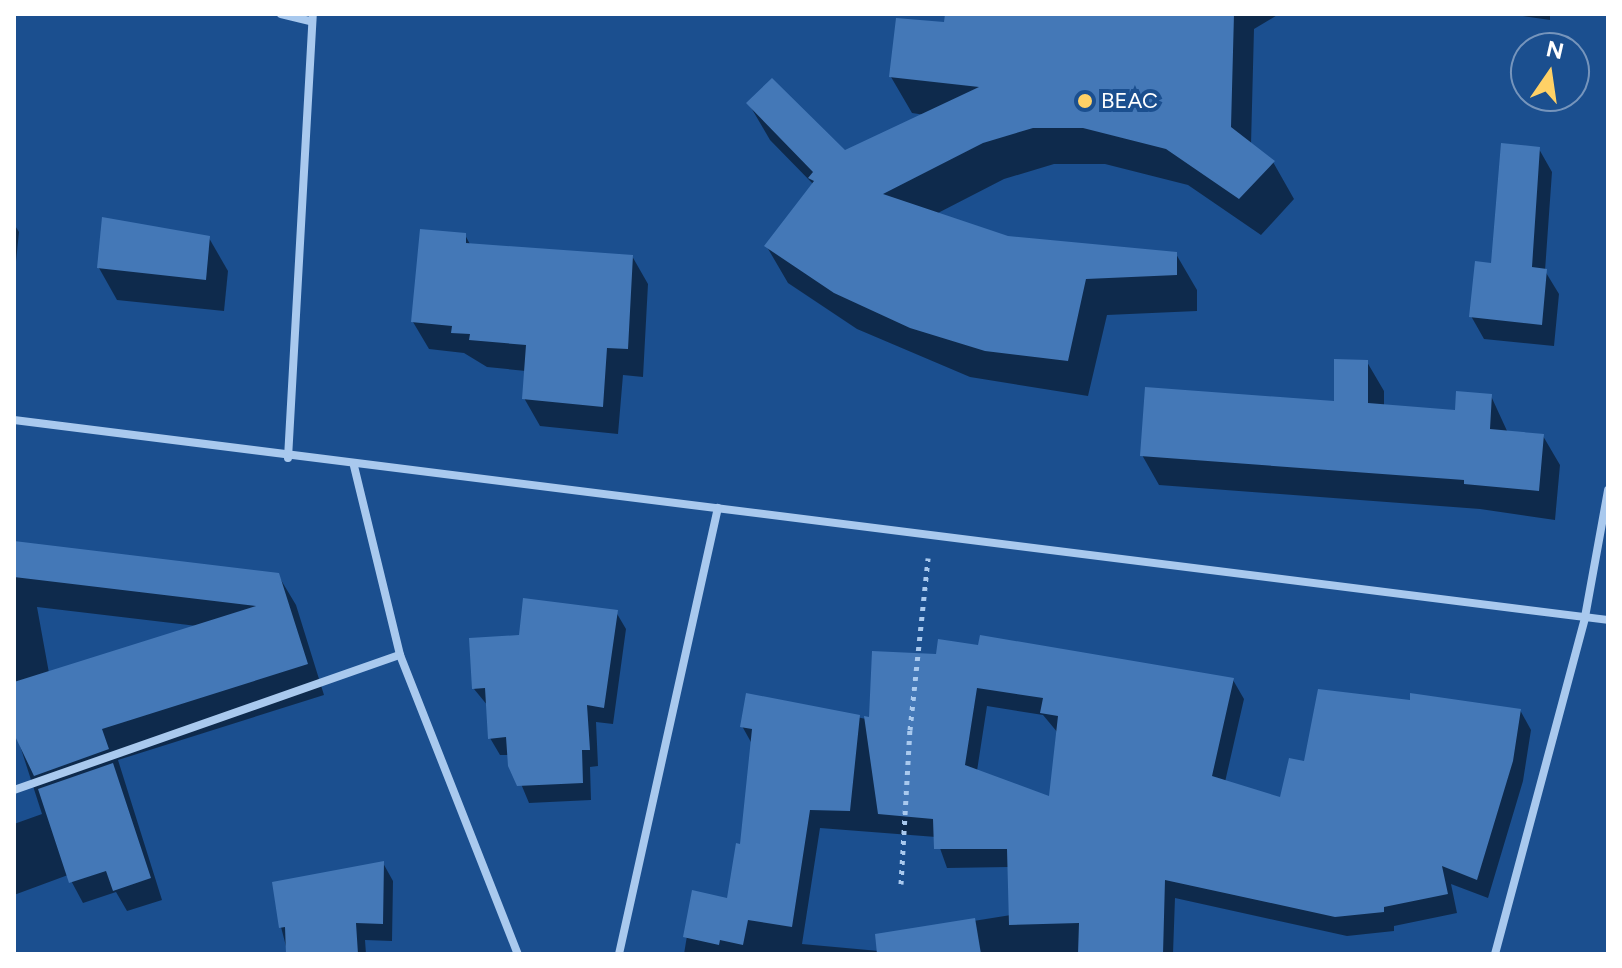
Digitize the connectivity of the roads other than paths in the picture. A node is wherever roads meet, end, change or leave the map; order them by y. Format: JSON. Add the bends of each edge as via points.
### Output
{"nodes":[{"id":1,"x":281,"y":14,"type":"edge"},
{"id":2,"x":312,"y":18,"type":"edge"},
{"id":3,"x":14,"y":420,"type":"edge"},
{"id":4,"x":288,"y":458,"type":"junction"},
{"id":5,"x":354,"y":466,"type":"junction"},
{"id":6,"x":1608,"y":490,"type":"edge"},
{"id":7,"x":718,"y":508,"type":"junction"},
{"id":8,"x":1585,"y":617,"type":"junction"},
{"id":9,"x":1608,"y":620,"type":"edge"},
{"id":10,"x":400,"y":655,"type":"junction"},
{"id":11,"x":14,"y":790,"type":"edge"},
{"id":12,"x":518,"y":954,"type":"edge"},
{"id":13,"x":619,"y":954,"type":"edge"},
{"id":14,"x":1495,"y":954,"type":"edge"}],
"edges":[{"from":1,"to":2,"type":"street"},
{"from":2,"to":4,"type":"street"},
{"from":3,"to":4,"type":"street"},
{"from":4,"to":5,"type":"street"},
{"from":5,"to":7,"type":"street"},
{"from":5,"to":10,"type":"street"},
{"from":6,"to":8,"type":"street"},
{"from":7,"to":8,"type":"street"},
{"from":7,"to":13,"type":"street"},
{"from":8,"to":9,"type":"street"},
{"from":8,"to":14,"type":"street"},
{"from":10,"to":11,"type":"street"},
{"from":10,"to":12,"type":"street"}]}
